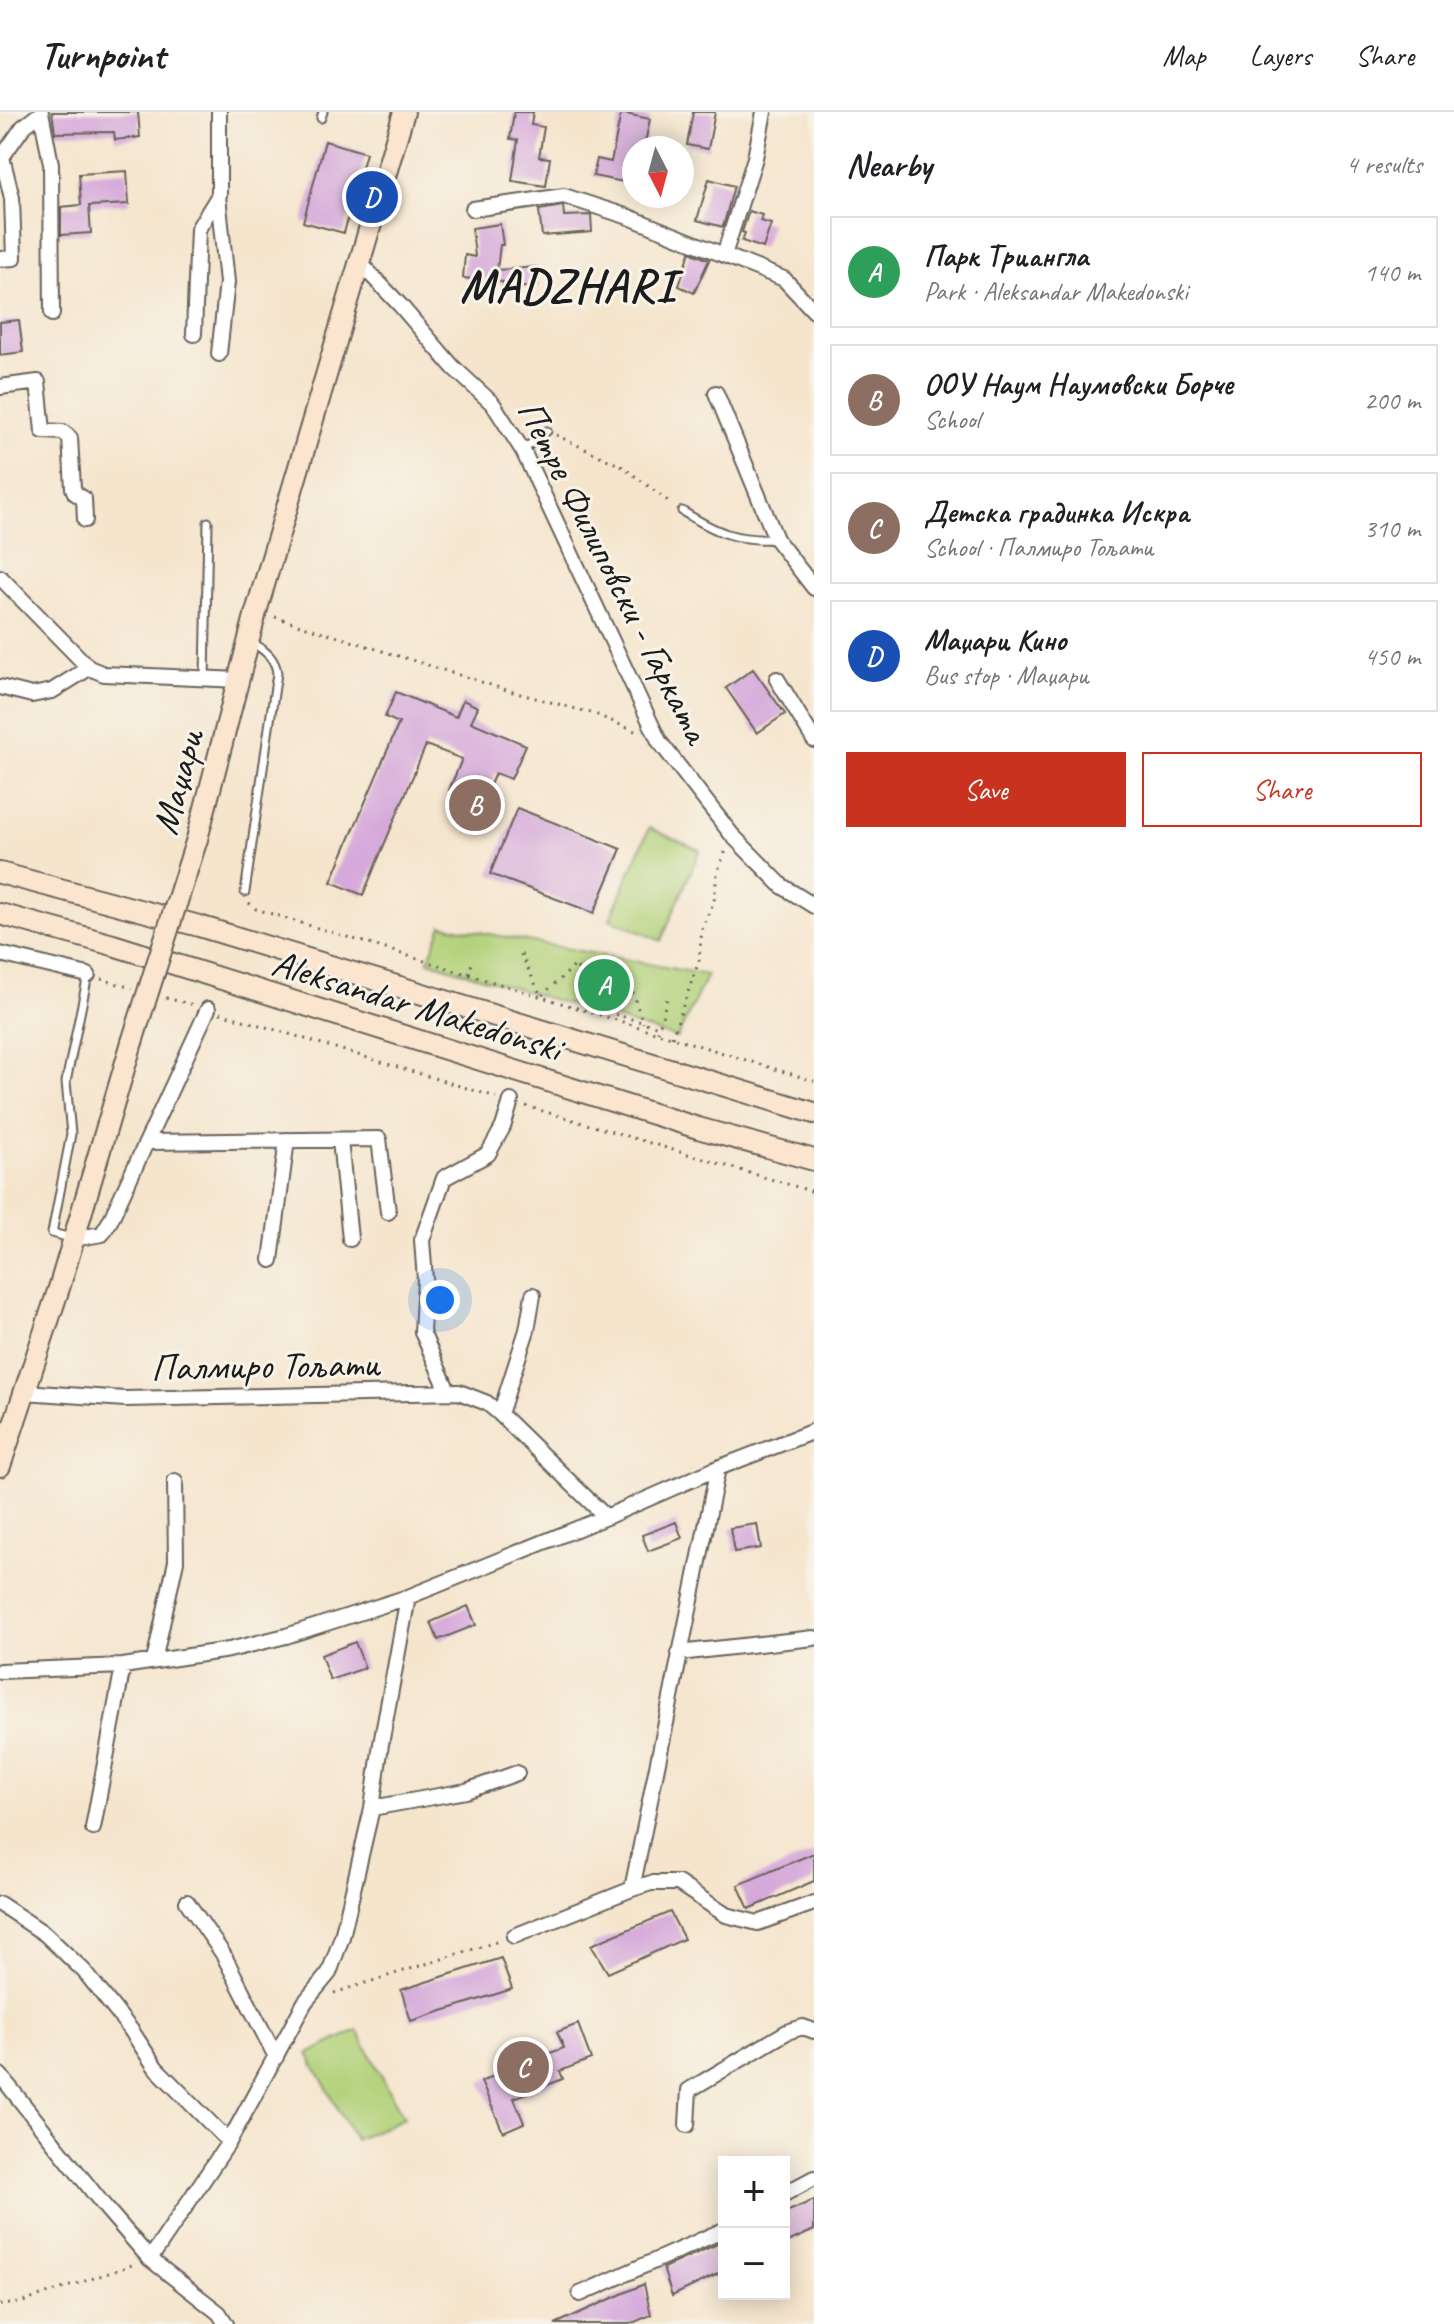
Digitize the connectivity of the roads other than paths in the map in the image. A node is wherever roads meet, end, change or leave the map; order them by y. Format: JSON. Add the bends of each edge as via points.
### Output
{"nodes":[{"id":1,"x":219,"y":112,"type":"edge"},
{"id":2,"x":404,"y":112,"type":"edge"},
{"id":3,"x":764,"y":112,"type":"edge"},
{"id":4,"x":41,"y":113,"type":"edge"},
{"id":5,"x":1,"y":157,"type":"edge"},
{"id":6,"x":218,"y":196,"type":"junction"},
{"id":7,"x":473,"y":209,"type":"dead end"},
{"id":8,"x":724,"y":255,"type":"junction"},
{"id":9,"x":0,"y":259,"type":"edge"},
{"id":10,"x":359,"y":262,"type":"junction"},
{"id":11,"x":814,"y":311,"type":"edge"},
{"id":12,"x":52,"y":314,"type":"dead end"},
{"id":13,"x":194,"y":334,"type":"dead end"},
{"id":14,"x":219,"y":354,"type":"dead end"},
{"id":15,"x":0,"y":387,"type":"edge"},
{"id":16,"x":716,"y":393,"type":"dead end"},
{"id":17,"x":547,"y":431,"type":"road end"},
{"id":18,"x":523,"y":451,"type":"junction"},
{"id":19,"x":682,"y":511,"type":"road end"},
{"id":20,"x":85,"y":520,"type":"dead end"},
{"id":21,"x":208,"y":522,"type":"dead end"},
{"id":22,"x":776,"y":539,"type":"junction"},
{"id":23,"x":0,"y":577,"type":"edge"},
{"id":24,"x":814,"y":588,"type":"edge"},
{"id":25,"x":249,"y":640,"type":"junction"},
{"id":26,"x":89,"y":668,"type":"junction"},
{"id":27,"x":205,"y":679,"type":"junction"},
{"id":28,"x":777,"y":679,"type":"dead end"},
{"id":29,"x":240,"y":680,"type":"junction"},
{"id":30,"x":0,"y":687,"type":"edge"},
{"id":31,"x":814,"y":740,"type":"edge"},
{"id":32,"x":0,"y":873,"type":"edge"},
{"id":33,"x":245,"y":892,"type":"road end"},
{"id":34,"x":814,"y":906,"type":"edge"},
{"id":35,"x":0,"y":914,"type":"edge"},
{"id":36,"x":0,"y":954,"type":"edge"},
{"id":37,"x":88,"y":975,"type":"joint"},
{"id":38,"x":208,"y":1009,"type":"dead end"},
{"id":39,"x":511,"y":1101,"type":"dead end"},
{"id":40,"x":814,"y":1113,"type":"edge"},
{"id":41,"x":287,"y":1140,"type":"junction"},
{"id":42,"x":340,"y":1140,"type":"junction"},
{"id":43,"x":148,"y":1142,"type":"junction"},
{"id":44,"x":814,"y":1160,"type":"edge"},
{"id":45,"x":388,"y":1212,"type":"dead end"},
{"id":46,"x":73,"y":1239,"type":"junction"},
{"id":47,"x":350,"y":1239,"type":"dead end"},
{"id":48,"x":271,"y":1260,"type":"dead end"},
{"id":49,"x":533,"y":1295,"type":"dead end"},
{"id":50,"x":448,"y":1391,"type":"junction"},
{"id":51,"x":24,"y":1392,"type":"junction"},
{"id":52,"x":500,"y":1414,"type":"junction"},
{"id":53,"x":814,"y":1431,"type":"edge"},
{"id":54,"x":0,"y":1466,"type":"edge"},
{"id":55,"x":718,"y":1468,"type":"junction"},
{"id":56,"x":175,"y":1481,"type":"dead end"},
{"id":57,"x":606,"y":1517,"type":"junction"},
{"id":58,"x":408,"y":1597,"type":"junction"},
{"id":59,"x":814,"y":1638,"type":"edge"},
{"id":60,"x":679,"y":1653,"type":"junction"},
{"id":61,"x":154,"y":1661,"type":"junction"},
{"id":62,"x":123,"y":1666,"type":"junction"},
{"id":63,"x":0,"y":1671,"type":"edge"},
{"id":64,"x":517,"y":1773,"type":"dead end"},
{"id":65,"x":372,"y":1808,"type":"junction"},
{"id":66,"x":93,"y":1828,"type":"dead end"},
{"id":67,"x":632,"y":1889,"type":"junction"},
{"id":68,"x":187,"y":1902,"type":"dead end"},
{"id":69,"x":814,"y":1903,"type":"edge"},
{"id":70,"x":0,"y":1904,"type":"edge"},
{"id":71,"x":514,"y":1936,"type":"road end"},
{"id":72,"x":814,"y":2031,"type":"edge"},
{"id":73,"x":276,"y":2057,"type":"junction"},
{"id":74,"x":0,"y":2075,"type":"edge"},
{"id":75,"x":687,"y":2125,"type":"dead end"},
{"id":76,"x":229,"y":2142,"type":"junction"},
{"id":77,"x":814,"y":2178,"type":"edge"},
{"id":78,"x":790,"y":2191,"type":"edge"},
{"id":79,"x":718,"y":2233,"type":"edge"},
{"id":80,"x":150,"y":2259,"type":"junction"},
{"id":81,"x":580,"y":2294,"type":"dead end"},
{"id":82,"x":226,"y":2324,"type":"edge"}],
"edges":[{"from":1,"to":6,"type":"street"},
{"from":2,"to":10,"type":"street","name":"Маџари"},
{"from":3,"to":8,"type":"street"},
{"from":4,"to":5,"type":"street"},
{"from":4,"to":12,"type":"street","via":[[51,164]]},
{"from":5,"to":9,"type":"street","via":[[12,198],[14,258]]},
{"from":6,"to":13,"type":"street","via":[[198,229]]},
{"from":6,"to":14,"type":"street","via":[[227,282]]},
{"from":7,"to":8,"type":"street","via":[[564,196]]},
{"from":8,"to":11,"type":"street","via":[[784,279]]},
{"from":10,"to":18,"type":"street","name":"Петре Филиповски - Гарката","via":[[493,404]]},
{"from":10,"to":25,"type":"street","name":"Маџари"},
{"from":15,"to":20,"type":"street","via":[[38,382],[43,431],[63,432],[70,438],[73,488],[84,499]]},
{"from":16,"to":22,"type":"street"},
{"from":17,"to":18,"type":"lane"},
{"from":18,"to":34,"type":"street","name":"Петре Филиповски - Гарката","via":[[659,741],[732,835],[782,886]]},
{"from":19,"to":22,"type":"lane","via":[[729,537]]},
{"from":21,"to":27,"type":"lane"},
{"from":22,"to":24,"type":"street"},
{"from":23,"to":26,"type":"street"},
{"from":25,"to":29,"type":"street","name":"Маџари"},
{"from":25,"to":33,"type":"lane","via":[[271,656],[277,673]]},
{"from":26,"to":27,"type":"street","via":[[104,674]]},
{"from":26,"to":30,"type":"street","via":[[52,691],[32,695]]},
{"from":27,"to":29,"type":"street"},
{"from":28,"to":31,"type":"street"},
{"from":29,"to":46,"type":"street","name":"Маџари","bridge":true,"via":[[197,839]]},
{"from":32,"to":40,"type":"street","name":"Aleksandar Makedonski","via":[[199,926]]},
{"from":35,"to":44,"type":"street","name":"Aleksandar Makedonski"},
{"from":36,"to":37,"type":"street"},
{"from":37,"to":46,"type":"lane","via":[[66,1082],[71,1134],[52,1233]]},
{"from":38,"to":43,"type":"street"},
{"from":39,"to":50,"type":"street","via":[[488,1154],[444,1178],[422,1240],[422,1332]]},
{"from":41,"to":42,"type":"street"},
{"from":41,"to":43,"type":"street"},
{"from":41,"to":48,"type":"street"},
{"from":42,"to":45,"type":"street","via":[[379,1139]]},
{"from":42,"to":47,"type":"street"},
{"from":43,"to":46,"type":"street","via":[[102,1234]]},
{"from":46,"to":51,"type":"street","name":"Маџари"},
{"from":49,"to":52,"type":"street"},
{"from":50,"to":51,"type":"street","name":"Палмиро Тољати","via":[[125,1399]]},
{"from":50,"to":52,"type":"street","name":"Палмиро Тољати","via":[[472,1396]]},
{"from":51,"to":54,"type":"street","name":"Маџари"},
{"from":52,"to":57,"type":"street","name":"Палмиро Тољати"},
{"from":53,"to":55,"type":"street"},
{"from":55,"to":57,"type":"street"},
{"from":55,"to":60,"type":"street"},
{"from":56,"to":61,"type":"street","via":[[176,1561]]},
{"from":57,"to":58,"type":"street"},
{"from":58,"to":61,"type":"street","via":[[286,1636]]},
{"from":58,"to":65,"type":"street"},
{"from":59,"to":60,"type":"street"},
{"from":60,"to":67,"type":"street"},
{"from":61,"to":62,"type":"street"},
{"from":62,"to":63,"type":"street"},
{"from":62,"to":66,"type":"street"},
{"from":64,"to":65,"type":"street","via":[[466,1791]]},
{"from":65,"to":73,"type":"street","via":[[329,1973],[305,2002]]},
{"from":67,"to":69,"type":"street","via":[[678,1883],[726,1915],[758,1923]]},
{"from":67,"to":71,"type":"street"},
{"from":68,"to":73,"type":"street","via":[[223,1954]]},
{"from":70,"to":76,"type":"street","via":[[45,1934],[84,1971],[156,2068]]},
{"from":72,"to":75,"type":"street","via":[[803,2027],[787,2032],[689,2090]]},
{"from":73,"to":76,"type":"street"},
{"from":74,"to":80,"type":"street"},
{"from":76,"to":80,"type":"street"},
{"from":77,"to":78,"type":"street"},
{"from":79,"to":81,"type":"street"},
{"from":80,"to":82,"type":"street"}]}
